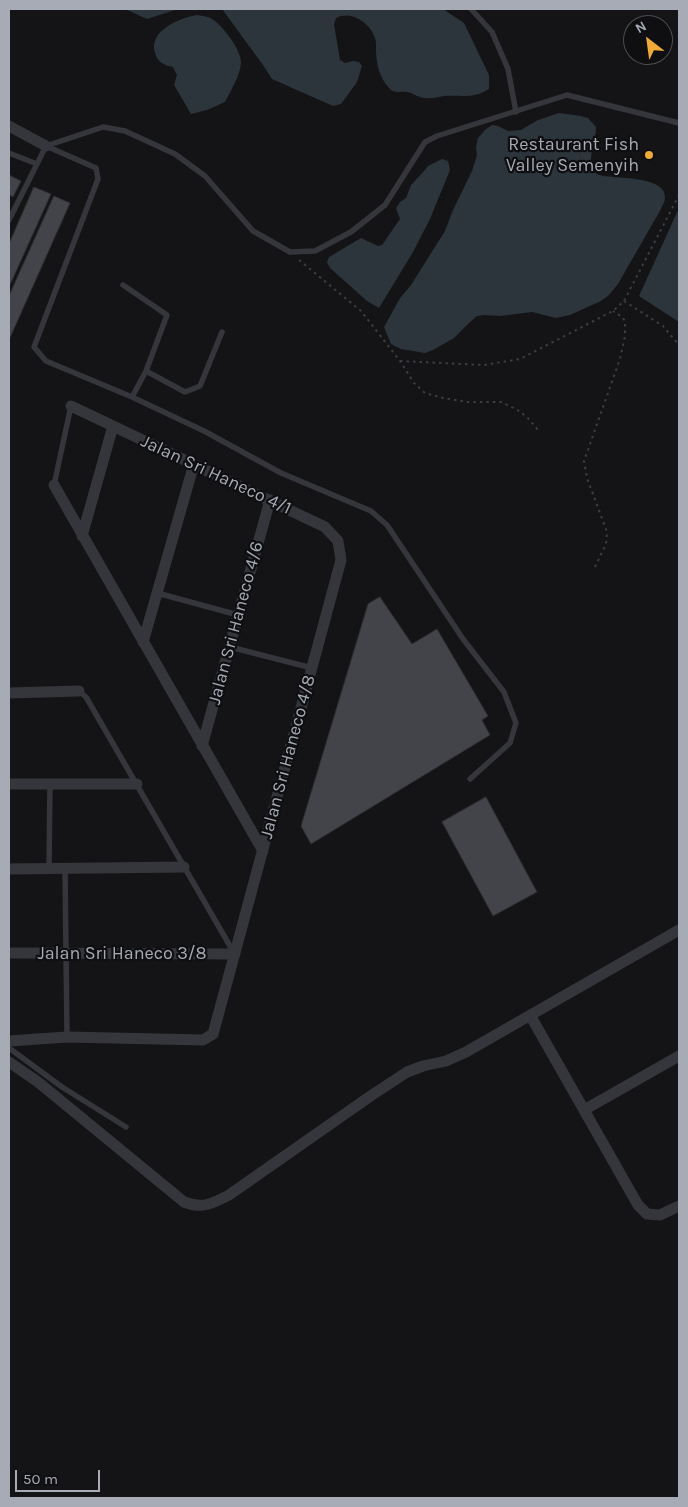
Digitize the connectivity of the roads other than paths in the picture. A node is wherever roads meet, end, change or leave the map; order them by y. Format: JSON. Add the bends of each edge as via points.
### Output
{"nodes":[{"id":1,"x":471,"y":9,"type":"edge"},
{"id":2,"x":516,"y":112,"type":"junction"},
{"id":3,"x":679,"y":124,"type":"edge"},
{"id":4,"x":9,"y":126,"type":"edge"},
{"id":5,"x":46,"y":146,"type":"junction"},
{"id":6,"x":9,"y":153,"type":"edge"},
{"id":7,"x":37,"y":164,"type":"junction"},
{"id":8,"x":9,"y":220,"type":"edge"},
{"id":9,"x":123,"y":285,"type":"dead end"},
{"id":10,"x":222,"y":332,"type":"dead end"},
{"id":11,"x":146,"y":371,"type":"junction"},
{"id":12,"x":132,"y":397,"type":"junction"},
{"id":13,"x":72,"y":406,"type":"joint"},
{"id":14,"x":113,"y":426,"type":"junction"},
{"id":15,"x":194,"y":464,"type":"junction"},
{"id":16,"x":54,"y":486,"type":"joint"},
{"id":17,"x":270,"y":500,"type":"junction"},
{"id":18,"x":82,"y":536,"type":"junction"},
{"id":19,"x":341,"y":560,"type":"joint"},
{"id":20,"x":157,"y":593,"type":"junction"},
{"id":21,"x":238,"y":615,"type":"junction"},
{"id":22,"x":143,"y":642,"type":"junction"},
{"id":23,"x":230,"y":646,"type":"junction"},
{"id":24,"x":312,"y":668,"type":"junction"},
{"id":25,"x":79,"y":691,"type":"joint"},
{"id":26,"x":9,"y":692,"type":"edge"},
{"id":27,"x":202,"y":746,"type":"junction"},
{"id":28,"x":470,"y":779,"type":"dead end"},
{"id":29,"x":9,"y":784,"type":"edge"},
{"id":30,"x":50,"y":784,"type":"junction"},
{"id":31,"x":137,"y":784,"type":"junction"},
{"id":32,"x":263,"y":851,"type":"junction"},
{"id":33,"x":184,"y":866,"type":"junction"},
{"id":34,"x":50,"y":868,"type":"junction"},
{"id":35,"x":65,"y":868,"type":"junction"},
{"id":36,"x":9,"y":869,"type":"edge"},
{"id":37,"x":679,"y":930,"type":"edge"},
{"id":38,"x":9,"y":953,"type":"edge"},
{"id":39,"x":67,"y":953,"type":"junction"},
{"id":40,"x":235,"y":954,"type":"junction"},
{"id":41,"x":530,"y":1015,"type":"junction"},
{"id":42,"x":67,"y":1037,"type":"junction"},
{"id":43,"x":9,"y":1041,"type":"edge"},
{"id":44,"x":9,"y":1048,"type":"edge"},
{"id":45,"x":679,"y":1056,"type":"edge"},
{"id":46,"x":9,"y":1062,"type":"edge"},
{"id":47,"x":584,"y":1110,"type":"junction"},
{"id":48,"x":126,"y":1127,"type":"dead end"},
{"id":49,"x":679,"y":1206,"type":"edge"}],
"edges":[{"from":1,"to":2,"type":"lane","via":[[492,32],[508,69]]},
{"from":2,"to":3,"type":"lane","via":[[567,95]]},
{"from":2,"to":5,"type":"lane","via":[[425,142],[385,205],[351,232],[315,251],[290,252],[253,231],[205,176],[175,154],[126,131],[104,127]]},
{"from":4,"to":5,"type":"street"},
{"from":5,"to":7,"type":"lane"},
{"from":5,"to":12,"type":"lane","via":[[96,168],[98,179],[34,347],[46,361]]},
{"from":6,"to":7,"type":"lane"},
{"from":7,"to":8,"type":"lane"},
{"from":9,"to":11,"type":"lane","via":[[167,315]]},
{"from":10,"to":11,"type":"lane","via":[[200,386],[185,392]]},
{"from":11,"to":12,"type":"lane"},
{"from":12,"to":28,"type":"lane","via":[[281,473],[371,511],[387,525],[463,639],[504,692],[516,722],[510,742]]},
{"from":13,"to":14,"type":"street","name":"Jalan Sri Haneco 4/1"},
{"from":13,"to":16,"type":"lane"},
{"from":14,"to":15,"type":"street","name":"Jalan Sri Haneco 4/1"},
{"from":14,"to":18,"type":"street"},
{"from":15,"to":17,"type":"street","name":"Jalan Sri Haneco 4/1"},
{"from":15,"to":20,"type":"street"},
{"from":16,"to":18,"type":"street"},
{"from":17,"to":19,"type":"street","name":"Jalan Sri Haneco 4/1","via":[[325,527],[338,541]]},
{"from":17,"to":21,"type":"street","name":"Jalan Sri Haneco 4/6"},
{"from":18,"to":22,"type":"street"},
{"from":19,"to":24,"type":"street","name":"Jalan Sri Haneco 4/8"},
{"from":20,"to":21,"type":"lane"},
{"from":20,"to":22,"type":"street"},
{"from":21,"to":23,"type":"street","name":"Jalan Sri Haneco 4/6"},
{"from":22,"to":27,"type":"street"},
{"from":23,"to":24,"type":"lane"},
{"from":23,"to":27,"type":"street","name":"Jalan Sri Haneco 4/6"},
{"from":24,"to":32,"type":"street","name":"Jalan Sri Haneco 4/8"},
{"from":25,"to":26,"type":"street"},
{"from":25,"to":31,"type":"lane","via":[[86,697]]},
{"from":27,"to":32,"type":"street"},
{"from":29,"to":30,"type":"street"},
{"from":30,"to":31,"type":"street"},
{"from":30,"to":34,"type":"lane"},
{"from":31,"to":33,"type":"lane"},
{"from":32,"to":40,"type":"street","name":"Jalan Sri Haneco 4/8"},
{"from":33,"to":35,"type":"street"},
{"from":33,"to":40,"type":"lane"},
{"from":34,"to":35,"type":"street"},
{"from":34,"to":36,"type":"street"},
{"from":35,"to":39,"type":"lane"},
{"from":37,"to":41,"type":"street"},
{"from":38,"to":39,"type":"street","name":"Jalan Sri Haneco 3/8"},
{"from":39,"to":40,"type":"street","name":"Jalan Sri Haneco 3/8"},
{"from":39,"to":42,"type":"lane"},
{"from":40,"to":42,"type":"street","name":"Jalan Sri Haneco 4/8","via":[[213,1034],[203,1040]]},
{"from":41,"to":46,"type":"street","via":[[446,1061],[407,1072],[211,1205],[194,1206],[184,1202]]},
{"from":41,"to":47,"type":"street"},
{"from":42,"to":43,"type":"street","name":"Jalan Sri Haneco 4/8"},
{"from":44,"to":48,"type":"lane","via":[[62,1087]]},
{"from":45,"to":47,"type":"street"},
{"from":47,"to":49,"type":"street","via":[[638,1205],[647,1214],[660,1215]]}]}
